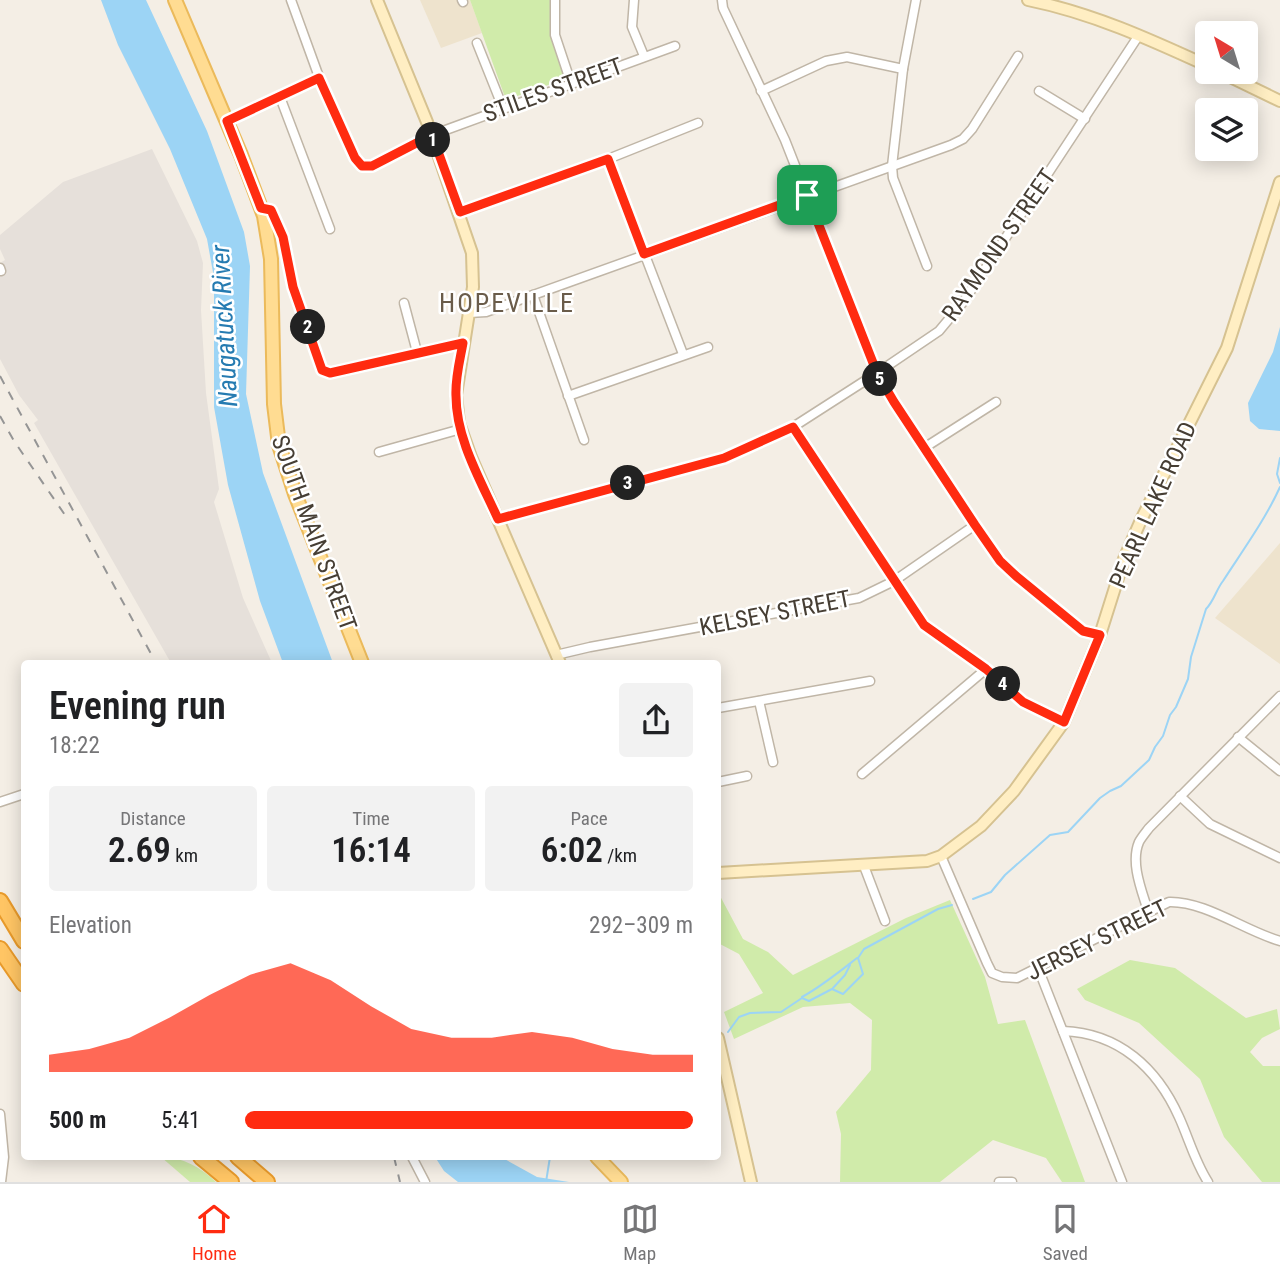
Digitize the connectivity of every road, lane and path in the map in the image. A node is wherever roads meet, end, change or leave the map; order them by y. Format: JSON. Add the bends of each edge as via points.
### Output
{"nodes":[{"id":1,"x":175,"y":0,"type":"edge"},
{"id":2,"x":291,"y":0,"type":"edge"},
{"id":3,"x":377,"y":0,"type":"edge"},
{"id":4,"x":555,"y":0,"type":"edge"},
{"id":5,"x":634,"y":0,"type":"edge"},
{"id":6,"x":722,"y":0,"type":"edge"},
{"id":7,"x":916,"y":0,"type":"edge"},
{"id":8,"x":1028,"y":0,"type":"edge"},
{"id":9,"x":1139,"y":35,"type":"junction"},
{"id":10,"x":477,"y":43,"type":"dead end"},
{"id":11,"x":675,"y":46,"type":"dead end"},
{"id":12,"x":644,"y":56,"type":"junction"},
{"id":13,"x":1018,"y":56,"type":"dead end"},
{"id":14,"x":1195,"y":60,"type":"edge"},
{"id":15,"x":904,"y":69,"type":"junction"},
{"id":16,"x":319,"y":78,"type":"junction"},
{"id":17,"x":571,"y":83,"type":"junction"},
{"id":18,"x":1245,"y":84,"type":"edge"},
{"id":19,"x":761,"y":91,"type":"junction"},
{"id":20,"x":1039,"y":91,"type":"dead end"},
{"id":21,"x":280,"y":97,"type":"junction"},
{"id":22,"x":1280,"y":101,"type":"edge"},
{"id":23,"x":503,"y":108,"type":"junction"},
{"id":24,"x":1085,"y":118,"type":"junction"},
{"id":25,"x":227,"y":121,"type":"junction"},
{"id":26,"x":698,"y":122,"type":"dead end"},
{"id":27,"x":432,"y":135,"type":"junction"},
{"id":28,"x":608,"y":159,"type":"junction"},
{"id":29,"x":892,"y":166,"type":"junction"},
{"id":30,"x":1280,"y":182,"type":"edge"},
{"id":31,"x":807,"y":195,"type":"junction"},
{"id":32,"x":261,"y":208,"type":"junction"},
{"id":33,"x":460,"y":212,"type":"junction"},
{"id":34,"x":330,"y":229,"type":"dead end"},
{"id":35,"x":644,"y":254,"type":"junction"},
{"id":36,"x":927,"y":266,"type":"dead end"},
{"id":37,"x":533,"y":296,"type":"junction"},
{"id":38,"x":404,"y":303,"type":"dead end"},
{"id":39,"x":469,"y":313,"type":"junction"},
{"id":40,"x":463,"y":343,"type":"junction"},
{"id":41,"x":708,"y":347,"type":"dead end"},
{"id":42,"x":417,"y":352,"type":"junction"},
{"id":43,"x":683,"y":354,"type":"junction"},
{"id":44,"x":877,"y":373,"type":"junction"},
{"id":45,"x":568,"y":396,"type":"junction"},
{"id":46,"x":996,"y":402,"type":"dead end"},
{"id":47,"x":793,"y":427,"type":"junction"},
{"id":48,"x":461,"y":429,"type":"junction"},
{"id":49,"x":584,"y":440,"type":"dead end"},
{"id":50,"x":924,"y":448,"type":"junction"},
{"id":51,"x":379,"y":452,"type":"dead end"},
{"id":52,"x":498,"y":519,"type":"junction"},
{"id":53,"x":975,"y":525,"type":"junction"},
{"id":54,"x":894,"y":581,"type":"junction"},
{"id":55,"x":1100,"y":635,"type":"junction"},
{"id":56,"x":558,"y":659,"type":"edge"},
{"id":57,"x":358,"y":660,"type":"edge"},
{"id":58,"x":986,"y":669,"type":"junction"},
{"id":59,"x":870,"y":681,"type":"dead end"},
{"id":60,"x":1280,"y":696,"type":"edge"},
{"id":61,"x":759,"y":701,"type":"junction"},
{"id":62,"x":721,"y":707,"type":"edge"},
{"id":63,"x":1064,"y":722,"type":"junction"},
{"id":64,"x":1238,"y":737,"type":"junction"},
{"id":65,"x":773,"y":762,"type":"dead end"},
{"id":66,"x":1280,"y":771,"type":"edge"},
{"id":67,"x":862,"y":774,"type":"dead end"},
{"id":68,"x":747,"y":776,"type":"dead end"},
{"id":69,"x":721,"y":781,"type":"edge"},
{"id":70,"x":21,"y":795,"type":"edge"},
{"id":71,"x":1180,"y":796,"type":"junction"},
{"id":72,"x":0,"y":802,"type":"edge"},
{"id":73,"x":941,"y":856,"type":"junction"},
{"id":74,"x":1280,"y":859,"type":"edge"},
{"id":75,"x":864,"y":866,"type":"junction"},
{"id":76,"x":721,"y":873,"type":"edge"},
{"id":77,"x":0,"y":901,"type":"edge"},
{"id":78,"x":1148,"y":911,"type":"junction"},
{"id":79,"x":885,"y":921,"type":"dead end"},
{"id":80,"x":21,"y":936,"type":"edge"},
{"id":81,"x":1280,"y":941,"type":"edge"},
{"id":82,"x":0,"y":948,"type":"edge"},
{"id":83,"x":1038,"y":968,"type":"junction"},
{"id":84,"x":21,"y":980,"type":"edge"},
{"id":85,"x":1063,"y":1031,"type":"junction"},
{"id":86,"x":721,"y":1051,"type":"edge"},
{"id":87,"x":0,"y":1114,"type":"edge"},
{"id":88,"x":205,"y":1160,"type":"edge"},
{"id":89,"x":241,"y":1160,"type":"edge"},
{"id":90,"x":414,"y":1160,"type":"edge"},
{"id":91,"x":600,"y":1160,"type":"edge"},
{"id":92,"x":1,"y":1182,"type":"edge"},
{"id":93,"x":231,"y":1182,"type":"edge"},
{"id":94,"x":267,"y":1182,"type":"edge"},
{"id":95,"x":425,"y":1182,"type":"edge"},
{"id":96,"x":621,"y":1182,"type":"edge"},
{"id":97,"x":751,"y":1182,"type":"edge"},
{"id":98,"x":999,"y":1182,"type":"edge"},
{"id":99,"x":1012,"y":1182,"type":"edge"},
{"id":100,"x":1122,"y":1182,"type":"edge"},
{"id":101,"x":1209,"y":1182,"type":"edge"}],
"edges":[{"from":1,"to":25,"type":"main road","name":"SOUTH MAIN STREET"},
{"from":2,"to":16,"type":"street"},
{"from":3,"to":27,"type":"main road"},
{"from":4,"to":17,"type":"street","via":[[555,35]]},
{"from":5,"to":12,"type":"street","via":[[632,27]]},
{"from":6,"to":19,"type":"street"},
{"from":7,"to":15,"type":"street"},
{"from":8,"to":9,"type":"main road","via":[[1080,12]]},
{"from":9,"to":14,"type":"main road"},
{"from":9,"to":24,"type":"street","name":"RAYMOND STREET"},
{"from":10,"to":23,"type":"street"},
{"from":11,"to":12,"type":"street","name":"STILES STREET"},
{"from":12,"to":17,"type":"street","name":"STILES STREET"},
{"from":13,"to":29,"type":"street","via":[[962,139]]},
{"from":15,"to":19,"type":"street","via":[[846,57],[826,61]]},
{"from":15,"to":29,"type":"street"},
{"from":16,"to":21,"type":"street"},
{"from":16,"to":27,"type":"street","name":"STILES STREET","via":[[362,166],[372,166]]},
{"from":17,"to":23,"type":"street","name":"STILES STREET"},
{"from":18,"to":22,"type":"main road"},
{"from":19,"to":31,"type":"street"},
{"from":20,"to":24,"type":"street"},
{"from":21,"to":25,"type":"street"},
{"from":21,"to":34,"type":"street"},
{"from":23,"to":27,"type":"street","name":"STILES STREET"},
{"from":24,"to":44,"type":"street","name":"RAYMOND STREET","via":[[952,318]]},
{"from":25,"to":32,"type":"main road","name":"SOUTH MAIN STREET"},
{"from":26,"to":28,"type":"street"},
{"from":27,"to":33,"type":"main road"},
{"from":28,"to":33,"type":"street"},
{"from":28,"to":35,"type":"street"},
{"from":29,"to":31,"type":"street"},
{"from":29,"to":36,"type":"street"},
{"from":30,"to":55,"type":"main road","name":"PEARL LAKE ROAD","via":[[1227,348],[1141,520]]},
{"from":31,"to":35,"type":"street"},
{"from":31,"to":44,"type":"street"},
{"from":32,"to":42,"type":"street","via":[[271,210],[280,228],[293,287],[324,371]]},
{"from":32,"to":57,"type":"main road","name":"SOUTH MAIN STREET","via":[[271,260],[279,444]]},
{"from":33,"to":39,"type":"main road","via":[[473,258]]},
{"from":35,"to":37,"type":"street"},
{"from":35,"to":43,"type":"street"},
{"from":37,"to":39,"type":"street"},
{"from":37,"to":45,"type":"street"},
{"from":38,"to":42,"type":"street"},
{"from":39,"to":40,"type":"main road"},
{"from":40,"to":42,"type":"street"},
{"from":40,"to":48,"type":"main road","via":[[456,390]]},
{"from":41,"to":43,"type":"street"},
{"from":43,"to":45,"type":"street"},
{"from":44,"to":47,"type":"street","name":"RAYMOND STREET"},
{"from":44,"to":50,"type":"street"},
{"from":45,"to":49,"type":"street"},
{"from":46,"to":50,"type":"street"},
{"from":47,"to":52,"type":"street","name":"RAYMOND STREET","via":[[724,458]]},
{"from":47,"to":54,"type":"street"},
{"from":48,"to":51,"type":"street"},
{"from":48,"to":52,"type":"main road"},
{"from":50,"to":53,"type":"street"},
{"from":52,"to":56,"type":"main road"},
{"from":53,"to":54,"type":"street","name":"KELSEY STREET"},
{"from":53,"to":55,"type":"street","via":[[1016,576],[1083,631]]},
{"from":54,"to":56,"type":"street","name":"KELSEY STREET","via":[[859,598],[603,644]]},
{"from":54,"to":58,"type":"street","via":[[924,625]]},
{"from":55,"to":63,"type":"main road","name":"PEARL LAKE ROAD"},
{"from":58,"to":63,"type":"street","via":[[1023,702]]},
{"from":58,"to":67,"type":"street"},
{"from":59,"to":61,"type":"street"},
{"from":60,"to":64,"type":"street"},
{"from":61,"to":62,"type":"street"},
{"from":61,"to":65,"type":"street"},
{"from":63,"to":73,"type":"main road","name":"PEARL LAKE ROAD","via":[[1014,791],[981,826]]},
{"from":64,"to":66,"type":"street"},
{"from":64,"to":71,"type":"street"},
{"from":68,"to":69,"type":"street"},
{"from":70,"to":72,"type":"street"},
{"from":71,"to":74,"type":"street","via":[[1210,824]]},
{"from":71,"to":78,"type":"street","via":[[1138,843],[1139,881]]},
{"from":73,"to":75,"type":"main road","name":"PEARL LAKE ROAD"},
{"from":73,"to":83,"type":"street","name":"JERSEY STREET","via":[[992,974],[1017,978]]},
{"from":75,"to":76,"type":"main road","name":"PEARL LAKE ROAD"},
{"from":75,"to":79,"type":"street"},
{"from":77,"to":80,"type":"highway"},
{"from":78,"to":81,"type":"street","name":"JERSEY STREET","via":[[1181,902]]},
{"from":78,"to":83,"type":"street","name":"JERSEY STREET"},
{"from":82,"to":84,"type":"highway"},
{"from":83,"to":85,"type":"street"},
{"from":85,"to":100,"type":"street"},
{"from":85,"to":101,"type":"street","via":[[1101,1037],[1142,1061],[1168,1094]]},
{"from":86,"to":97,"type":"main road"},
{"from":87,"to":92,"type":"street","via":[[5,1157]]},
{"from":88,"to":93,"type":"highway"},
{"from":89,"to":94,"type":"highway"},
{"from":90,"to":95,"type":"street"},
{"from":91,"to":96,"type":"main road"},
{"from":98,"to":99,"type":"street"}]}
